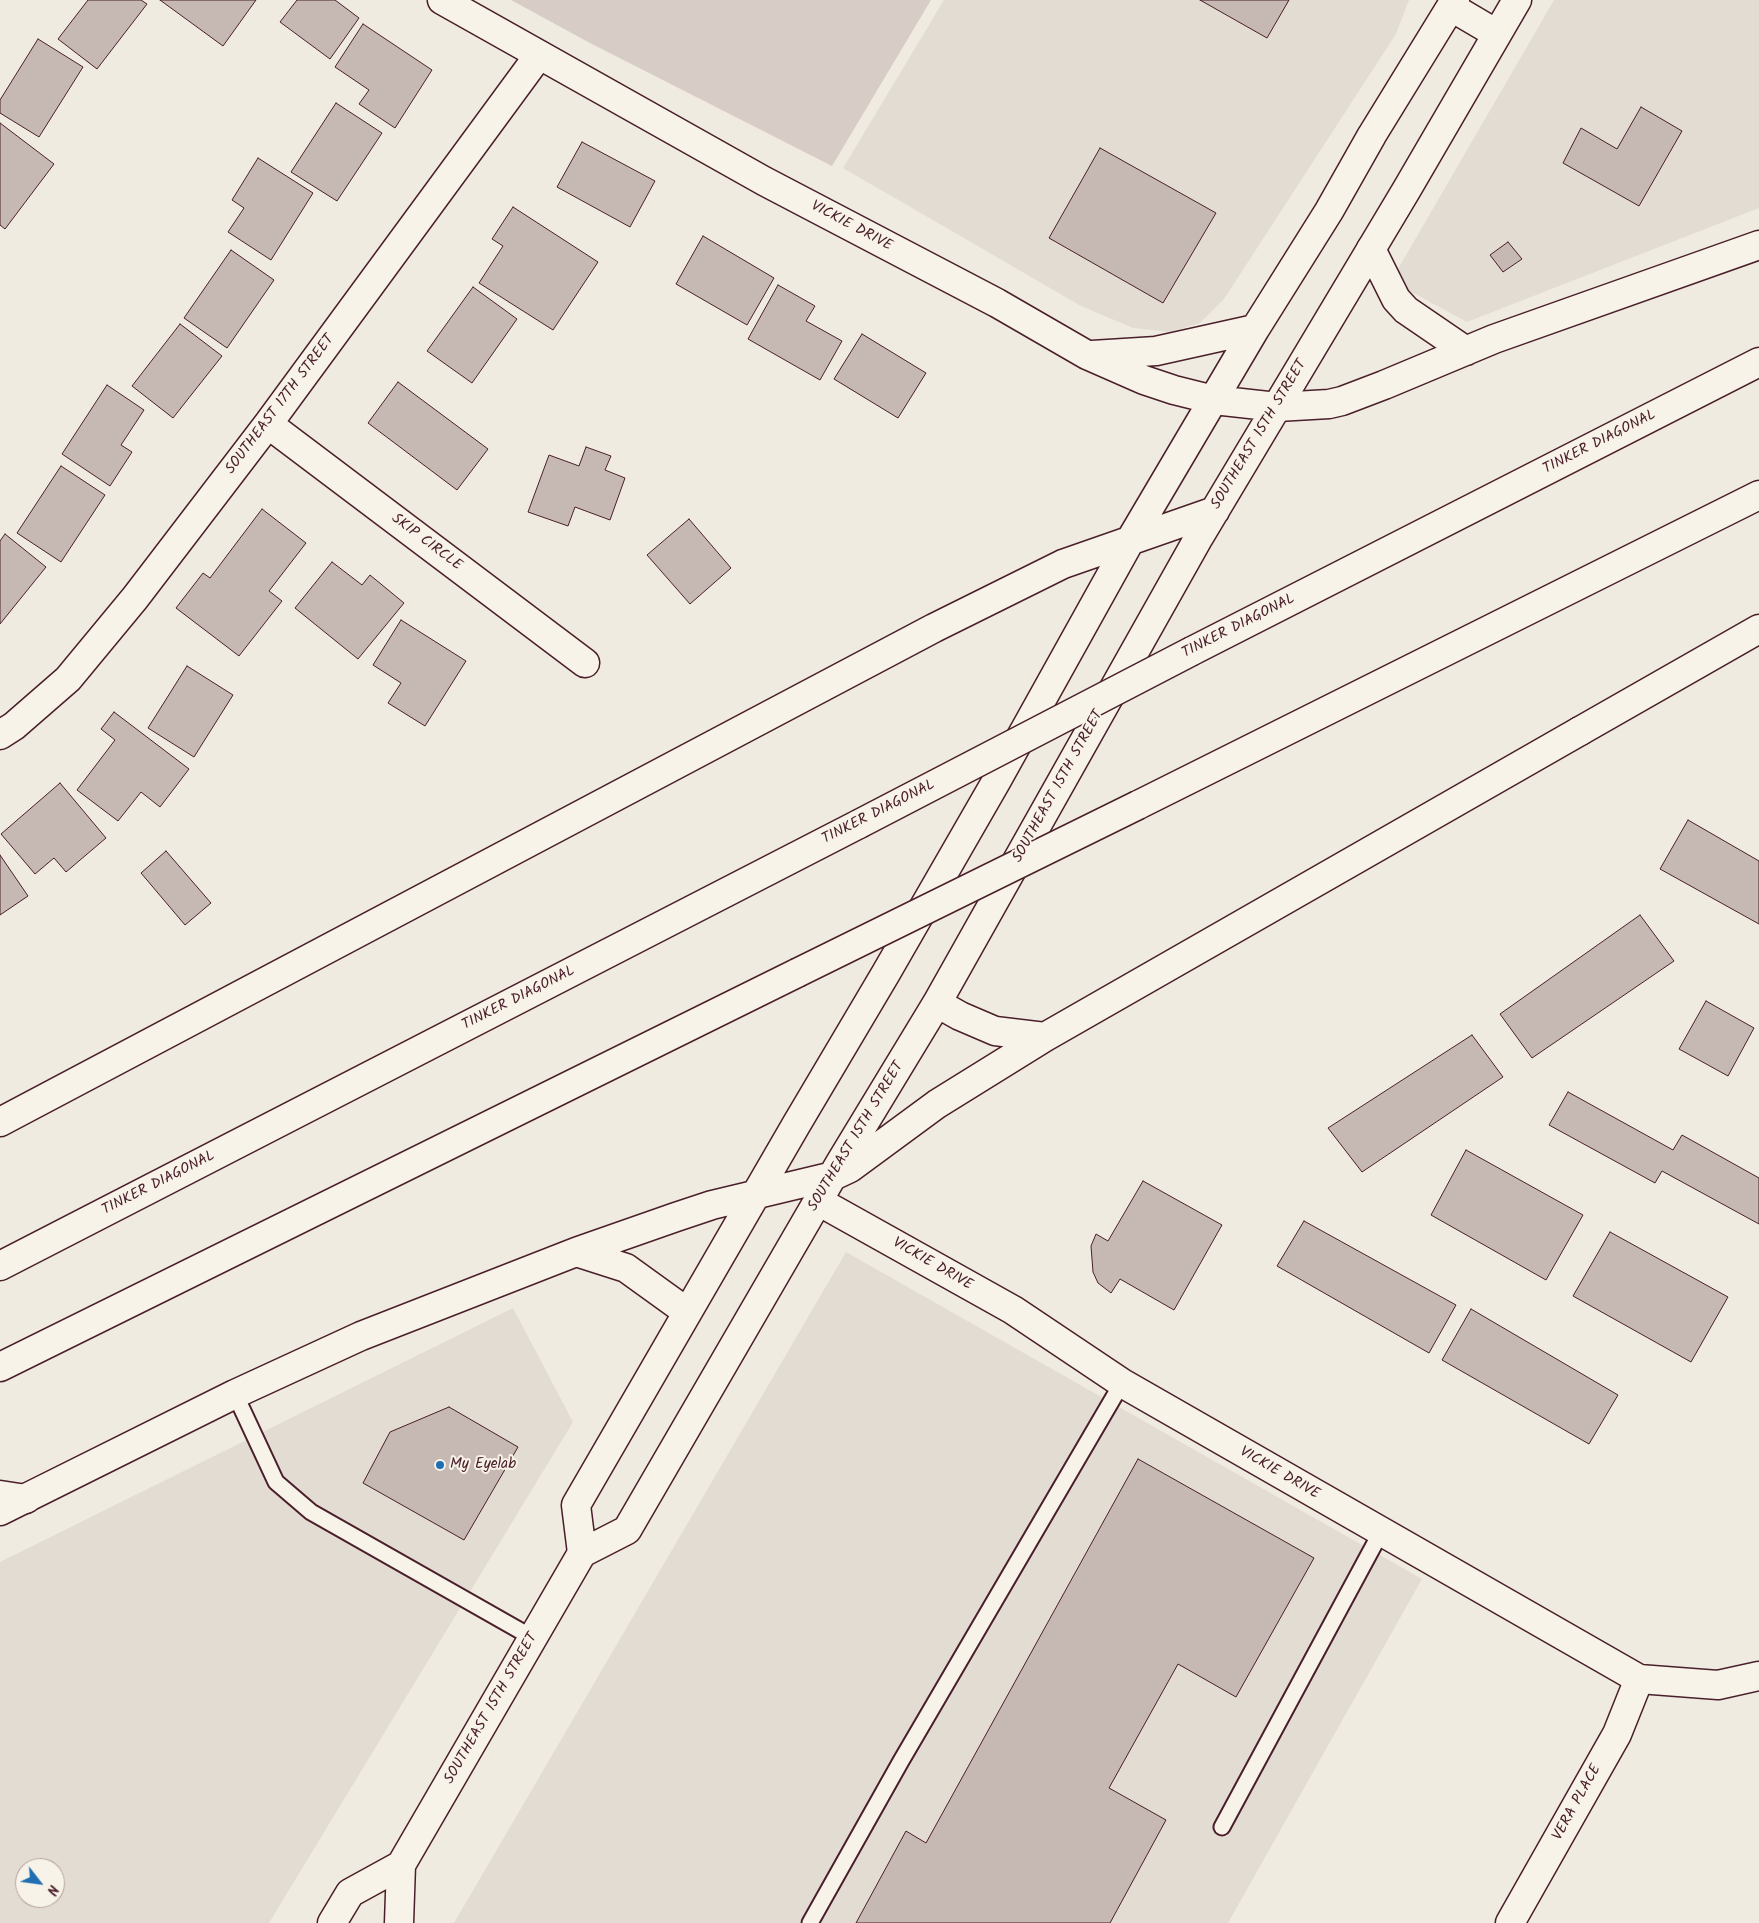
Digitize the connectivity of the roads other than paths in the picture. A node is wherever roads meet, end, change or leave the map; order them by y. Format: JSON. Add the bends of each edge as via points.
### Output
{"nodes":[{"id":1,"x":442,"y":0,"type":"edge"},
{"id":2,"x":1517,"y":0,"type":"edge"},
{"id":3,"x":1453,"y":4,"type":"edge"},
{"id":4,"x":1497,"y":34,"type":"junction"},
{"id":5,"x":539,"y":55,"type":"junction"},
{"id":6,"x":1759,"y":245,"type":"edge"},
{"id":7,"x":1371,"y":249,"type":"junction"},
{"id":8,"x":1255,"y":329,"type":"junction"},
{"id":9,"x":1466,"y":351,"type":"junction"},
{"id":10,"x":1087,"y":355,"type":"junction"},
{"id":11,"x":1759,"y":362,"type":"edge"},
{"id":12,"x":1214,"y":400,"type":"junction"},
{"id":13,"x":1277,"y":407,"type":"junction"},
{"id":14,"x":268,"y":424,"type":"junction"},
{"id":15,"x":1759,"y":495,"type":"edge"},
{"id":16,"x":1215,"y":511,"type":"junction"},
{"id":17,"x":1130,"y":539,"type":"junction"},
{"id":18,"x":1759,"y":629,"type":"edge"},
{"id":19,"x":585,"y":663,"type":"dead end"},
{"id":20,"x":0,"y":735,"type":"edge"},
{"id":21,"x":937,"y":1003,"type":"junction"},
{"id":22,"x":1045,"y":1037,"type":"junction"},
{"id":23,"x":0,"y":1122,"type":"edge"},
{"id":24,"x":833,"y":1176,"type":"junction"},
{"id":25,"x":756,"y":1195,"type":"junction"},
{"id":26,"x":818,"y":1202,"type":"junction"},
{"id":27,"x":576,"y":1252,"type":"junction"},
{"id":28,"x":0,"y":1266,"type":"edge"},
{"id":29,"x":687,"y":1312,"type":"junction"},
{"id":30,"x":0,"y":1367,"type":"edge"},
{"id":31,"x":1122,"y":1383,"type":"junction"},
{"id":32,"x":235,"y":1394,"type":"junction"},
{"id":33,"x":13,"y":1497,"type":"edge"},
{"id":34,"x":0,"y":1511,"type":"edge"},
{"id":35,"x":1381,"y":1532,"type":"junction"},
{"id":36,"x":582,"y":1553,"type":"junction"},
{"id":37,"x":533,"y":1638,"type":"junction"},
{"id":38,"x":1759,"y":1676,"type":"edge"},
{"id":39,"x":1639,"y":1679,"type":"junction"},
{"id":40,"x":1222,"y":1827,"type":"dead end"},
{"id":41,"x":401,"y":1865,"type":"junction"},
{"id":42,"x":332,"y":1923,"type":"edge"},
{"id":43,"x":399,"y":1923,"type":"edge"},
{"id":44,"x":810,"y":1923,"type":"edge"},
{"id":45,"x":1510,"y":1923,"type":"edge"}],
"edges":[{"from":1,"to":5,"type":"main road","name":"VICKIE DRIVE"},
{"from":2,"to":4,"type":"main road","name":"SOUTHEAST 15TH STREET"},
{"from":3,"to":4,"type":"main road"},
{"from":3,"to":8,"type":"main road"},
{"from":4,"to":7,"type":"main road","name":"SOUTHEAST 15TH STREET"},
{"from":5,"to":10,"type":"main road","name":"VICKIE DRIVE"},
{"from":5,"to":14,"type":"main road","name":"SOUTHEAST 17TH STREET"},
{"from":6,"to":9,"type":"main road","name":"VICKIE DRIVE"},
{"from":7,"to":9,"type":"main road","via":[[1396,299],[1406,310]]},
{"from":7,"to":13,"type":"main road","name":"SOUTHEAST 15TH STREET"},
{"from":8,"to":10,"type":"main road","via":[[1156,351]]},
{"from":8,"to":12,"type":"main road"},
{"from":9,"to":13,"type":"main road","name":"VICKIE DRIVE","via":[[1342,401]]},
{"from":10,"to":12,"type":"main road","name":"VICKIE DRIVE","via":[[1144,380]]},
{"from":11,"to":28,"type":"main road","name":"TINKER DIAGONAL","bridge":true},
{"from":12,"to":13,"type":"main road","name":"VICKIE DRIVE"},
{"from":12,"to":17,"type":"main road"},
{"from":13,"to":16,"type":"main road","name":"SOUTHEAST 15TH STREET"},
{"from":14,"to":19,"type":"main road","name":"SKIP CIRCLE"},
{"from":14,"to":20,"type":"main road","name":"SOUTHEAST 17TH STREET","via":[[135,598],[68,679]]},
{"from":15,"to":30,"type":"main road","bridge":true},
{"from":16,"to":17,"type":"main road"},
{"from":16,"to":21,"type":"main road","name":"SOUTHEAST 15TH STREET"},
{"from":17,"to":23,"type":"main road","via":[[1063,564],[934,628]]},
{"from":17,"to":25,"type":"main road","via":[[992,789]]},
{"from":18,"to":22,"type":"main road"},
{"from":21,"to":22,"type":"main road","via":[[995,1031]]},
{"from":21,"to":24,"type":"main road","name":"SOUTHEAST 15TH STREET"},
{"from":22,"to":24,"type":"main road","via":[[937,1104],[850,1168]]},
{"from":24,"to":25,"type":"main road"},
{"from":24,"to":26,"type":"main road","name":"SOUTHEAST 15TH STREET"},
{"from":25,"to":27,"type":"main road","via":[[712,1205]]},
{"from":25,"to":29,"type":"main road"},
{"from":26,"to":31,"type":"main road","name":"VICKIE DRIVE","via":[[1013,1310]]},
{"from":26,"to":36,"type":"main road","name":"SOUTHEAST 15TH STREET","via":[[627,1530]]},
{"from":27,"to":29,"type":"main road","via":[[626,1268]]},
{"from":27,"to":32,"type":"main road","via":[[361,1336]]},
{"from":29,"to":36,"type":"main road","via":[[576,1505]]},
{"from":31,"to":35,"type":"main road","name":"VICKIE DRIVE"},
{"from":31,"to":44,"type":"lane"},
{"from":32,"to":33,"type":"main road"},
{"from":32,"to":37,"type":"lane","via":[[276,1482],[311,1512]]},
{"from":33,"to":34,"type":"main road"},
{"from":35,"to":39,"type":"main road","name":"VICKIE DRIVE"},
{"from":35,"to":40,"type":"lane"},
{"from":36,"to":37,"type":"main road","name":"SOUTHEAST 15TH STREET"},
{"from":37,"to":41,"type":"main road","name":"SOUTHEAST 15TH STREET"},
{"from":38,"to":39,"type":"main road","name":"VICKIE DRIVE","via":[[1718,1685]]},
{"from":39,"to":45,"type":"main road","name":"VERA PLACE","via":[[1617,1734]]},
{"from":41,"to":42,"type":"main road","via":[[350,1893]]},
{"from":41,"to":43,"type":"main road","name":"SOUTHEAST 15TH STREET"}]}
